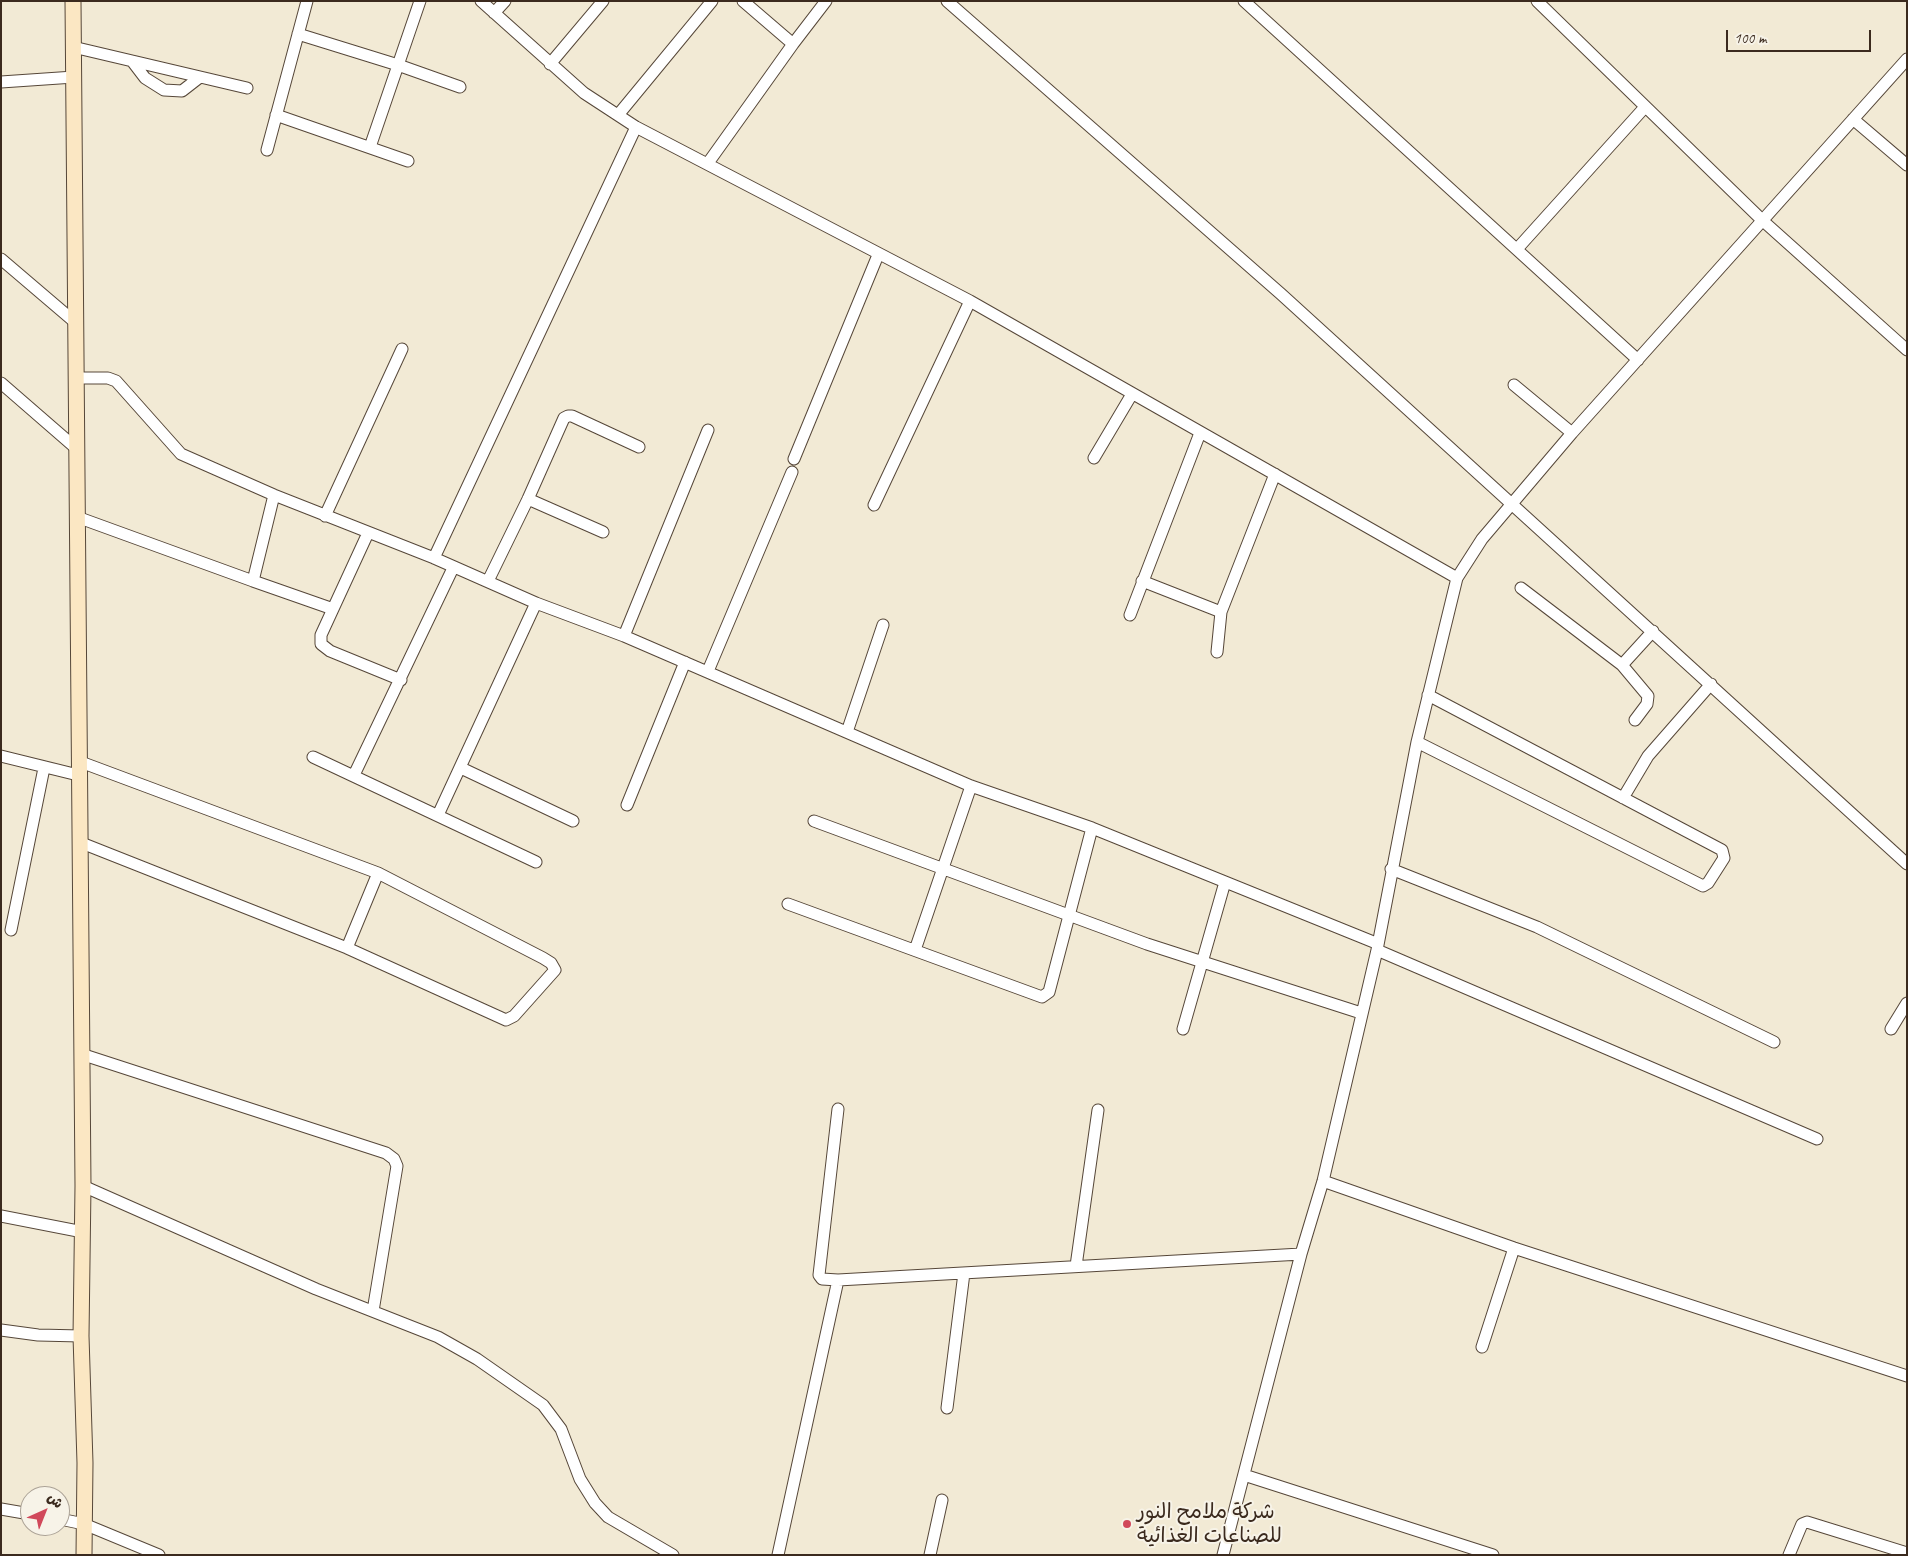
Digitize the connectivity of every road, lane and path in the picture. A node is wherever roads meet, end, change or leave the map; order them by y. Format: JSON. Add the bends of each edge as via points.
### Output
{"nodes":[{"id":1,"x":73,"y":1,"type":"edge"},
{"id":2,"x":307,"y":1,"type":"edge"},
{"id":3,"x":420,"y":1,"type":"edge"},
{"id":4,"x":481,"y":1,"type":"edge"},
{"id":5,"x":505,"y":1,"type":"edge"},
{"id":6,"x":603,"y":1,"type":"edge"},
{"id":7,"x":712,"y":1,"type":"edge"},
{"id":8,"x":743,"y":1,"type":"edge"},
{"id":9,"x":826,"y":1,"type":"edge"},
{"id":10,"x":947,"y":1,"type":"edge"},
{"id":11,"x":1244,"y":1,"type":"edge"},
{"id":12,"x":1537,"y":1,"type":"edge"},
{"id":13,"x":494,"y":13,"type":"junction"},
{"id":14,"x":298,"y":34,"type":"junction"},
{"id":15,"x":793,"y":44,"type":"junction"},
{"id":16,"x":73,"y":47,"type":"junction"},
{"id":17,"x":1907,"y":59,"type":"edge"},
{"id":18,"x":132,"y":61,"type":"junction"},
{"id":19,"x":398,"y":64,"type":"junction"},
{"id":20,"x":550,"y":64,"type":"junction"},
{"id":21,"x":74,"y":77,"type":"junction"},
{"id":22,"x":200,"y":77,"type":"junction"},
{"id":23,"x":1,"y":82,"type":"edge"},
{"id":24,"x":460,"y":87,"type":"dead end"},
{"id":25,"x":247,"y":88,"type":"dead end"},
{"id":26,"x":1645,"y":107,"type":"junction"},
{"id":27,"x":276,"y":115,"type":"junction"},
{"id":28,"x":618,"y":115,"type":"junction"},
{"id":29,"x":1853,"y":119,"type":"junction"},
{"id":30,"x":636,"y":127,"type":"junction"},
{"id":31,"x":370,"y":147,"type":"junction"},
{"id":32,"x":267,"y":150,"type":"dead end"},
{"id":33,"x":408,"y":161,"type":"dead end"},
{"id":34,"x":708,"y":163,"type":"junction"},
{"id":35,"x":1907,"y":165,"type":"edge"},
{"id":36,"x":1762,"y":220,"type":"junction"},
{"id":37,"x":1517,"y":249,"type":"junction"},
{"id":38,"x":878,"y":255,"type":"junction"},
{"id":39,"x":1,"y":259,"type":"edge"},
{"id":40,"x":970,"y":301,"type":"junction"},
{"id":41,"x":76,"y":323,"type":"junction"},
{"id":42,"x":402,"y":349,"type":"dead end"},
{"id":43,"x":1907,"y":350,"type":"edge"},
{"id":44,"x":1638,"y":360,"type":"junction"},
{"id":45,"x":76,"y":378,"type":"junction"},
{"id":46,"x":1,"y":383,"type":"edge"},
{"id":47,"x":1514,"y":385,"type":"dead end"},
{"id":48,"x":1132,"y":394,"type":"junction"},
{"id":49,"x":708,"y":430,"type":"dead end"},
{"id":50,"x":1200,"y":433,"type":"junction"},
{"id":51,"x":1572,"y":433,"type":"junction"},
{"id":52,"x":639,"y":447,"type":"dead end"},
{"id":53,"x":76,"y":449,"type":"junction"},
{"id":54,"x":1094,"y":458,"type":"dead end"},
{"id":55,"x":794,"y":459,"type":"dead end"},
{"id":56,"x":792,"y":472,"type":"dead end"},
{"id":57,"x":1275,"y":474,"type":"junction"},
{"id":58,"x":274,"y":495,"type":"junction"},
{"id":59,"x":528,"y":499,"type":"junction"},
{"id":60,"x":1513,"y":504,"type":"junction"},
{"id":61,"x":874,"y":506,"type":"dead end"},
{"id":62,"x":325,"y":516,"type":"junction"},
{"id":63,"x":77,"y":517,"type":"junction"},
{"id":64,"x":603,"y":532,"type":"dead end"},
{"id":65,"x":368,"y":533,"type":"junction"},
{"id":66,"x":434,"y":558,"type":"junction"},
{"id":67,"x":453,"y":568,"type":"junction"},
{"id":68,"x":1457,"y":578,"type":"junction"},
{"id":69,"x":253,"y":581,"type":"junction"},
{"id":70,"x":488,"y":581,"type":"junction"},
{"id":71,"x":1142,"y":581,"type":"junction"},
{"id":72,"x":1521,"y":588,"type":"dead end"},
{"id":73,"x":536,"y":603,"type":"junction"},
{"id":74,"x":333,"y":609,"type":"junction"},
{"id":75,"x":1221,"y":612,"type":"junction"},
{"id":76,"x":1130,"y":616,"type":"dead end"},
{"id":77,"x":883,"y":625,"type":"dead end"},
{"id":78,"x":1653,"y":631,"type":"junction"},
{"id":79,"x":624,"y":636,"type":"junction"},
{"id":80,"x":1217,"y":652,"type":"dead end"},
{"id":81,"x":685,"y":662,"type":"junction"},
{"id":82,"x":1622,"y":665,"type":"junction"},
{"id":83,"x":708,"y":671,"type":"junction"},
{"id":84,"x":401,"y":680,"type":"junction"},
{"id":85,"x":1711,"y":684,"type":"junction"},
{"id":86,"x":1428,"y":694,"type":"junction"},
{"id":87,"x":1635,"y":720,"type":"dead end"},
{"id":88,"x":848,"y":732,"type":"junction"},
{"id":89,"x":1417,"y":742,"type":"junction"},
{"id":90,"x":1,"y":756,"type":"edge"},
{"id":91,"x":314,"y":757,"type":"dead end"},
{"id":92,"x":44,"y":768,"type":"junction"},
{"id":93,"x":78,"y":768,"type":"junction"},
{"id":94,"x":461,"y":768,"type":"junction"},
{"id":95,"x":354,"y":775,"type":"junction"},
{"id":96,"x":971,"y":786,"type":"junction"},
{"id":97,"x":1623,"y":798,"type":"junction"},
{"id":98,"x":627,"y":805,"type":"dead end"},
{"id":99,"x":438,"y":815,"type":"junction"},
{"id":100,"x":573,"y":821,"type":"dead end"},
{"id":101,"x":814,"y":821,"type":"dead end"},
{"id":102,"x":1092,"y":828,"type":"junction"},
{"id":103,"x":79,"y":842,"type":"junction"},
{"id":104,"x":536,"y":862,"type":"dead end"},
{"id":105,"x":1907,"y":864,"type":"edge"},
{"id":106,"x":943,"y":868,"type":"junction"},
{"id":107,"x":1391,"y":869,"type":"junction"},
{"id":108,"x":378,"y":873,"type":"junction"},
{"id":109,"x":1225,"y":882,"type":"junction"},
{"id":110,"x":788,"y":904,"type":"dead end"},
{"id":111,"x":1071,"y":915,"type":"junction"},
{"id":112,"x":11,"y":930,"type":"dead end"},
{"id":113,"x":1376,"y":946,"type":"junction"},
{"id":114,"x":347,"y":948,"type":"junction"},
{"id":115,"x":915,"y":950,"type":"junction"},
{"id":116,"x":1201,"y":962,"type":"junction"},
{"id":117,"x":1907,"y":1003,"type":"edge"},
{"id":118,"x":1361,"y":1013,"type":"junction"},
{"id":119,"x":1183,"y":1029,"type":"dead end"},
{"id":120,"x":1891,"y":1029,"type":"dead end"},
{"id":121,"x":1774,"y":1042,"type":"dead end"},
{"id":122,"x":81,"y":1054,"type":"junction"},
{"id":123,"x":838,"y":1109,"type":"dead end"},
{"id":124,"x":1098,"y":1110,"type":"dead end"},
{"id":125,"x":1817,"y":1139,"type":"dead end"},
{"id":126,"x":1323,"y":1181,"type":"junction"},
{"id":127,"x":83,"y":1186,"type":"junction"},
{"id":128,"x":1,"y":1216,"type":"edge"},
{"id":129,"x":83,"y":1232,"type":"junction"},
{"id":130,"x":1514,"y":1248,"type":"junction"},
{"id":131,"x":1301,"y":1254,"type":"junction"},
{"id":132,"x":1076,"y":1266,"type":"junction"},
{"id":133,"x":964,"y":1273,"type":"junction"},
{"id":134,"x":838,"y":1280,"type":"junction"},
{"id":135,"x":373,"y":1311,"type":"junction"},
{"id":136,"x":1,"y":1330,"type":"edge"},
{"id":137,"x":82,"y":1336,"type":"junction"},
{"id":138,"x":1482,"y":1347,"type":"dead end"},
{"id":139,"x":1907,"y":1376,"type":"edge"},
{"id":140,"x":947,"y":1408,"type":"dead end"},
{"id":141,"x":1244,"y":1475,"type":"junction"},
{"id":142,"x":942,"y":1500,"type":"dead end"},
{"id":143,"x":1,"y":1508,"type":"edge"},
{"id":144,"x":20,"y":1512,"type":"edge"},
{"id":145,"x":70,"y":1521,"type":"edge"},
{"id":146,"x":84,"y":1524,"type":"junction"},
{"id":147,"x":1907,"y":1553,"type":"edge"},
{"id":148,"x":84,"y":1555,"type":"edge"},
{"id":149,"x":159,"y":1555,"type":"edge"},
{"id":150,"x":673,"y":1555,"type":"edge"},
{"id":151,"x":778,"y":1555,"type":"edge"},
{"id":152,"x":930,"y":1555,"type":"edge"},
{"id":153,"x":1223,"y":1555,"type":"edge"},
{"id":154,"x":1493,"y":1555,"type":"edge"},
{"id":155,"x":1789,"y":1555,"type":"edge"}],
"edges":[{"from":1,"to":16,"type":"main road"},
{"from":2,"to":14,"type":"street"},
{"from":3,"to":19,"type":"street"},
{"from":4,"to":13,"type":"street"},
{"from":5,"to":13,"type":"street"},
{"from":6,"to":20,"type":"street"},
{"from":7,"to":28,"type":"street"},
{"from":8,"to":15,"type":"street"},
{"from":9,"to":15,"type":"street"},
{"from":10,"to":60,"type":"street","via":[[1281,294]]},
{"from":11,"to":37,"type":"street"},
{"from":12,"to":26,"type":"street"},
{"from":13,"to":20,"type":"street"},
{"from":14,"to":19,"type":"street"},
{"from":14,"to":27,"type":"street"},
{"from":15,"to":34,"type":"street"},
{"from":16,"to":18,"type":"street"},
{"from":16,"to":21,"type":"main road"},
{"from":17,"to":29,"type":"street"},
{"from":18,"to":22,"type":"street"},
{"from":18,"to":22,"type":"street","via":[[145,78],[164,90],[182,91]]},
{"from":19,"to":24,"type":"street"},
{"from":19,"to":31,"type":"street"},
{"from":20,"to":28,"type":"street","via":[[584,94]]},
{"from":21,"to":23,"type":"street"},
{"from":21,"to":41,"type":"main road"},
{"from":22,"to":25,"type":"street"},
{"from":26,"to":36,"type":"street"},
{"from":26,"to":37,"type":"street"},
{"from":27,"to":31,"type":"street"},
{"from":27,"to":32,"type":"street"},
{"from":28,"to":30,"type":"street"},
{"from":29,"to":35,"type":"street"},
{"from":29,"to":36,"type":"street"},
{"from":30,"to":34,"type":"street"},
{"from":30,"to":66,"type":"street"},
{"from":31,"to":33,"type":"street"},
{"from":34,"to":38,"type":"street"},
{"from":36,"to":43,"type":"street"},
{"from":36,"to":44,"type":"street"},
{"from":37,"to":44,"type":"street"},
{"from":38,"to":40,"type":"street"},
{"from":38,"to":55,"type":"street"},
{"from":39,"to":41,"type":"street"},
{"from":40,"to":48,"type":"street"},
{"from":40,"to":61,"type":"street"},
{"from":41,"to":45,"type":"main road"},
{"from":42,"to":62,"type":"street"},
{"from":44,"to":51,"type":"street"},
{"from":45,"to":53,"type":"main road"},
{"from":45,"to":58,"type":"street","via":[[116,381],[181,454]]},
{"from":46,"to":53,"type":"street"},
{"from":47,"to":51,"type":"street"},
{"from":48,"to":50,"type":"street"},
{"from":48,"to":54,"type":"street"},
{"from":49,"to":79,"type":"street"},
{"from":50,"to":57,"type":"street"},
{"from":50,"to":71,"type":"street"},
{"from":51,"to":60,"type":"street"},
{"from":52,"to":59,"type":"street","via":[[568,416],[564,418]]},
{"from":53,"to":63,"type":"main road"},
{"from":56,"to":83,"type":"street"},
{"from":57,"to":68,"type":"street"},
{"from":57,"to":75,"type":"street"},
{"from":58,"to":62,"type":"street"},
{"from":58,"to":69,"type":"street"},
{"from":59,"to":64,"type":"street"},
{"from":59,"to":70,"type":"street"},
{"from":60,"to":68,"type":"street","via":[[1482,539]]},
{"from":60,"to":78,"type":"street"},
{"from":62,"to":65,"type":"street"},
{"from":63,"to":69,"type":"street"},
{"from":63,"to":93,"type":"main road"},
{"from":65,"to":66,"type":"street"},
{"from":65,"to":74,"type":"street"},
{"from":66,"to":67,"type":"street"},
{"from":67,"to":70,"type":"street"},
{"from":67,"to":84,"type":"street"},
{"from":68,"to":86,"type":"street"},
{"from":69,"to":74,"type":"street"},
{"from":70,"to":73,"type":"street"},
{"from":71,"to":75,"type":"street"},
{"from":71,"to":76,"type":"street"},
{"from":72,"to":82,"type":"street"},
{"from":73,"to":79,"type":"street"},
{"from":73,"to":94,"type":"street"},
{"from":74,"to":84,"type":"street","via":[[321,636],[321,644],[330,651]]},
{"from":75,"to":80,"type":"street"},
{"from":77,"to":88,"type":"street"},
{"from":78,"to":82,"type":"street"},
{"from":78,"to":85,"type":"street"},
{"from":79,"to":81,"type":"street"},
{"from":81,"to":83,"type":"street"},
{"from":81,"to":98,"type":"street"},
{"from":82,"to":87,"type":"street","via":[[1648,696],[1647,704]]},
{"from":83,"to":88,"type":"street"},
{"from":84,"to":95,"type":"street"},
{"from":85,"to":97,"type":"street","via":[[1648,756]]},
{"from":85,"to":105,"type":"street"},
{"from":86,"to":89,"type":"street"},
{"from":86,"to":97,"type":"street"},
{"from":88,"to":96,"type":"street"},
{"from":89,"to":97,"type":"street","via":[[1706,885],[1724,858],[1722,850]]},
{"from":89,"to":107,"type":"street"},
{"from":90,"to":92,"type":"street"},
{"from":91,"to":95,"type":"street"},
{"from":92,"to":93,"type":"street"},
{"from":92,"to":112,"type":"street"},
{"from":93,"to":103,"type":"main road"},
{"from":93,"to":108,"type":"street"},
{"from":94,"to":99,"type":"street"},
{"from":94,"to":100,"type":"street"},
{"from":95,"to":99,"type":"street"},
{"from":96,"to":102,"type":"street"},
{"from":96,"to":106,"type":"street"},
{"from":99,"to":104,"type":"street"},
{"from":101,"to":106,"type":"street"},
{"from":102,"to":109,"type":"street"},
{"from":102,"to":111,"type":"street"},
{"from":103,"to":114,"type":"street"},
{"from":103,"to":122,"type":"main road"},
{"from":106,"to":111,"type":"street"},
{"from":106,"to":115,"type":"street"},
{"from":107,"to":113,"type":"street"},
{"from":107,"to":121,"type":"street","via":[[1537,927]]},
{"from":108,"to":114,"type":"street"},
{"from":108,"to":114,"type":"street","via":[[543,958],[555,970],[514,1016],[506,1020]]},
{"from":109,"to":113,"type":"street"},
{"from":109,"to":116,"type":"street"},
{"from":110,"to":115,"type":"street"},
{"from":111,"to":115,"type":"street","via":[[1049,992],[1042,997]]},
{"from":111,"to":116,"type":"street"},
{"from":113,"to":118,"type":"street"},
{"from":113,"to":125,"type":"street"},
{"from":116,"to":118,"type":"street"},
{"from":116,"to":119,"type":"street"},
{"from":117,"to":120,"type":"street"},
{"from":118,"to":126,"type":"street"},
{"from":122,"to":127,"type":"main road"},
{"from":122,"to":135,"type":"street","via":[[386,1153],[394,1159],[397,1166]]},
{"from":123,"to":134,"type":"street","via":[[819,1275],[822,1279]]},
{"from":124,"to":132,"type":"street"},
{"from":126,"to":130,"type":"street"},
{"from":126,"to":131,"type":"street"},
{"from":127,"to":129,"type":"main road"},
{"from":127,"to":135,"type":"street"},
{"from":128,"to":129,"type":"street"},
{"from":129,"to":137,"type":"main road"},
{"from":130,"to":138,"type":"street"},
{"from":130,"to":139,"type":"street"},
{"from":131,"to":132,"type":"street"},
{"from":131,"to":141,"type":"street"},
{"from":132,"to":133,"type":"street"},
{"from":133,"to":134,"type":"street"},
{"from":133,"to":140,"type":"street"},
{"from":134,"to":151,"type":"street"},
{"from":135,"to":150,"type":"street","via":[[454,1346],[543,1405],[561,1429],[580,1479],[595,1503],[608,1517]]},
{"from":136,"to":137,"type":"street"},
{"from":137,"to":146,"type":"main road"},
{"from":141,"to":153,"type":"street"},
{"from":141,"to":154,"type":"street"},
{"from":142,"to":152,"type":"street"},
{"from":143,"to":144,"type":"street"},
{"from":145,"to":146,"type":"street"},
{"from":146,"to":148,"type":"main road"},
{"from":146,"to":149,"type":"street"},
{"from":147,"to":155,"type":"street","via":[[1806,1522],[1799,1529]]}]}
